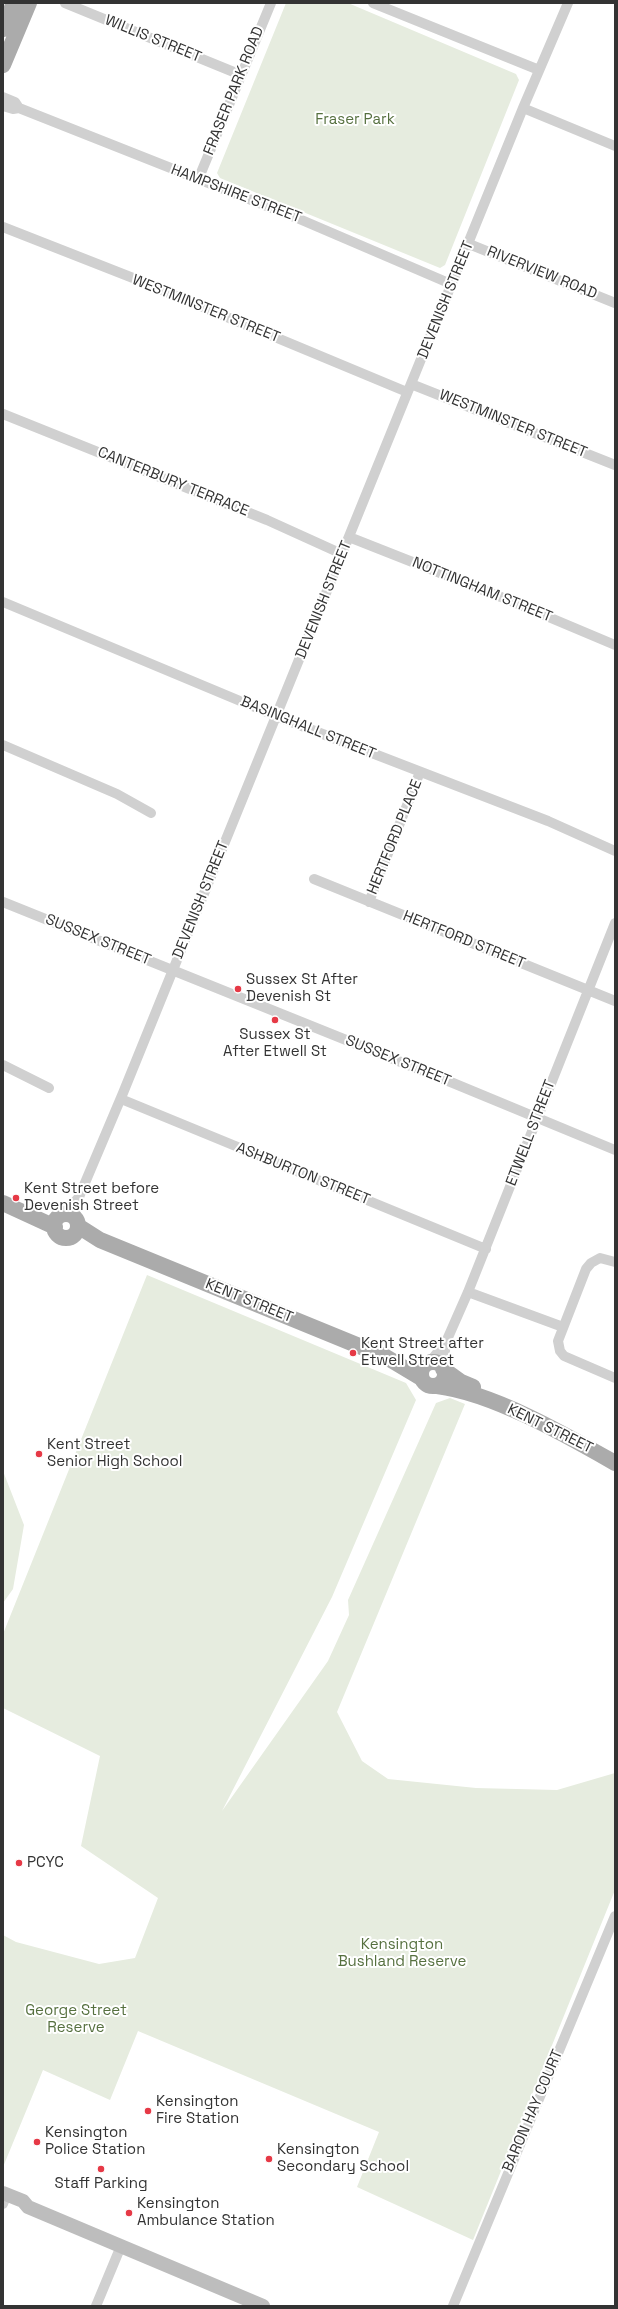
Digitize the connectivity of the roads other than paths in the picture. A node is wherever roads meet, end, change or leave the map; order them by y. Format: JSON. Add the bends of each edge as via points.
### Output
{"nodes":[{"id":1,"x":14,"y":3,"type":"edge"},
{"id":2,"x":28,"y":3,"type":"edge"},
{"id":3,"x":64,"y":3,"type":"edge"},
{"id":4,"x":271,"y":3,"type":"edge"},
{"id":5,"x":374,"y":3,"type":"edge"},
{"id":6,"x":568,"y":3,"type":"edge"},
{"id":7,"x":3,"y":29,"type":"edge"},
{"id":8,"x":3,"y":65,"type":"edge"},
{"id":9,"x":539,"y":70,"type":"junction"},
{"id":10,"x":241,"y":75,"type":"junction"},
{"id":11,"x":3,"y":97,"type":"edge"},
{"id":12,"x":3,"y":106,"type":"edge"},
{"id":13,"x":19,"y":108,"type":"junction"},
{"id":14,"x":523,"y":108,"type":"junction"},
{"id":15,"x":615,"y":146,"type":"edge"},
{"id":16,"x":198,"y":180,"type":"junction"},
{"id":17,"x":3,"y":227,"type":"edge"},
{"id":18,"x":469,"y":244,"type":"junction"},
{"id":19,"x":451,"y":284,"type":"junction"},
{"id":20,"x":615,"y":303,"type":"edge"},
{"id":21,"x":409,"y":388,"type":"junction"},
{"id":22,"x":3,"y":414,"type":"edge"},
{"id":23,"x":615,"y":465,"type":"edge"},
{"id":24,"x":349,"y":537,"type":"junction"},
{"id":25,"x":342,"y":554,"type":"junction"},
{"id":26,"x":3,"y":602,"type":"edge"},
{"id":27,"x":615,"y":645,"type":"edge"},
{"id":28,"x":276,"y":716,"type":"junction"},
{"id":29,"x":3,"y":745,"type":"edge"},
{"id":30,"x":420,"y":772,"type":"junction"},
{"id":31,"x":151,"y":813,"type":"dead end"},
{"id":32,"x":615,"y":851,"type":"edge"},
{"id":33,"x":314,"y":879,"type":"dead end"},
{"id":34,"x":3,"y":902,"type":"edge"},
{"id":35,"x":369,"y":902,"type":"junction"},
{"id":36,"x":615,"y":923,"type":"edge"},
{"id":37,"x":173,"y":970,"type":"junction"},
{"id":38,"x":588,"y":990,"type":"junction"},
{"id":39,"x":615,"y":1001,"type":"edge"},
{"id":40,"x":3,"y":1065,"type":"edge"},
{"id":41,"x":48,"y":1088,"type":"dead end"},
{"id":42,"x":121,"y":1099,"type":"junction"},
{"id":43,"x":536,"y":1119,"type":"junction"},
{"id":44,"x":615,"y":1150,"type":"edge"},
{"id":45,"x":3,"y":1204,"type":"edge"},
{"id":46,"x":67,"y":1223,"type":"junction"},
{"id":47,"x":486,"y":1249,"type":"junction"},
{"id":48,"x":615,"y":1262,"type":"edge"},
{"id":49,"x":468,"y":1292,"type":"junction"},
{"id":50,"x":563,"y":1327,"type":"junction"},
{"id":51,"x":446,"y":1342,"type":"junction"},
{"id":52,"x":433,"y":1368,"type":"junction"},
{"id":53,"x":615,"y":1378,"type":"edge"},
{"id":54,"x":615,"y":1455,"type":"edge"},
{"id":55,"x":615,"y":1463,"type":"edge"},
{"id":56,"x":615,"y":1916,"type":"edge"},
{"id":57,"x":4,"y":2199,"type":"edge"},
{"id":58,"x":121,"y":2246,"type":"junction"},
{"id":59,"x":240,"y":2302,"type":"edge"},
{"id":60,"x":96,"y":2306,"type":"edge"},
{"id":61,"x":264,"y":2306,"type":"edge"},
{"id":62,"x":453,"y":2306,"type":"edge"}],
"edges":[{"from":1,"to":7,"type":"main road"},
{"from":2,"to":8,"type":"main road"},
{"from":3,"to":10,"type":"street","name":"WILLIS STREET"},
{"from":4,"to":10,"type":"street","name":"FRASER PARK ROAD"},
{"from":5,"to":9,"type":"street"},
{"from":6,"to":9,"type":"street","name":"DEVENISH STREET"},
{"from":9,"to":14,"type":"street","name":"DEVENISH STREET"},
{"from":10,"to":16,"type":"street","name":"FRASER PARK ROAD"},
{"from":11,"to":13,"type":"street","name":"HAMPSHIRE STREET","via":[[15,102]]},
{"from":12,"to":13,"type":"street","name":"HAMPSHIRE STREET"},
{"from":13,"to":16,"type":"street","name":"HAMPSHIRE STREET"},
{"from":14,"to":15,"type":"street"},
{"from":14,"to":18,"type":"street","name":"DEVENISH STREET"},
{"from":16,"to":19,"type":"street","name":"HAMPSHIRE STREET","via":[[296,218]]},
{"from":17,"to":21,"type":"street","name":"WESTMINSTER STREET"},
{"from":18,"to":19,"type":"street","name":"DEVENISH STREET"},
{"from":18,"to":20,"type":"street","name":"RIVERVIEW ROAD"},
{"from":19,"to":21,"type":"street","name":"DEVENISH STREET"},
{"from":21,"to":23,"type":"street","name":"WESTMINSTER STREET"},
{"from":21,"to":24,"type":"street","name":"DEVENISH STREET"},
{"from":22,"to":25,"type":"street","name":"CANTERBURY TERRACE","via":[[267,520]]},
{"from":24,"to":25,"type":"street","name":"DEVENISH STREET"},
{"from":24,"to":27,"type":"street","name":"NOTTINGHAM STREET"},
{"from":25,"to":28,"type":"street","name":"DEVENISH STREET"},
{"from":26,"to":28,"type":"street","name":"BASINGHALL STREET"},
{"from":28,"to":30,"type":"street","name":"BASINGHALL STREET"},
{"from":28,"to":37,"type":"street","name":"DEVENISH STREET"},
{"from":29,"to":31,"type":"street","via":[[117,794]]},
{"from":30,"to":32,"type":"street","name":"BASINGHALL STREET","via":[[548,821]]},
{"from":30,"to":35,"type":"street","name":"HERTFORD PLACE"},
{"from":33,"to":35,"type":"street","name":"HERTFORD STREET"},
{"from":34,"to":37,"type":"street","name":"SUSSEX STREET"},
{"from":35,"to":38,"type":"street","name":"HERTFORD STREET"},
{"from":36,"to":38,"type":"street","name":"ETWELL STREET"},
{"from":37,"to":42,"type":"street","name":"DEVENISH STREET"},
{"from":37,"to":43,"type":"street","name":"SUSSEX STREET"},
{"from":38,"to":39,"type":"street","name":"HERTFORD STREET"},
{"from":38,"to":43,"type":"street","name":"ETWELL STREET"},
{"from":40,"to":41,"type":"street"},
{"from":42,"to":46,"type":"street","name":"DEVENISH STREET"},
{"from":42,"to":47,"type":"street","name":"ASHBURTON STREET"},
{"from":43,"to":44,"type":"street","name":"SUSSEX STREET"},
{"from":43,"to":47,"type":"street","name":"ETWELL STREET"},
{"from":45,"to":46,"type":"main road","name":"KENT STREET","via":[[26,1213]]},
{"from":46,"to":52,"type":"main road","name":"KENT STREET","via":[[100,1240],[398,1362]]},
{"from":47,"to":49,"type":"street","name":"ETWELL STREET"},
{"from":48,"to":50,"type":"street","via":[[600,1258],[588,1266]]},
{"from":49,"to":50,"type":"street"},
{"from":49,"to":51,"type":"street","name":"ETWELL STREET"},
{"from":50,"to":53,"type":"street","via":[[558,1341],[564,1356]]},
{"from":51,"to":52,"type":"street","name":"ETWELL STREET"},
{"from":51,"to":52,"type":"street","name":"ETWELL STREET"},
{"from":52,"to":54,"type":"main road","name":"KENT STREET"},
{"from":52,"to":55,"type":"main road","name":"KENT STREET","via":[[444,1379],[437,1386],[472,1393]]},
{"from":56,"to":62,"type":"street","name":"BARON HAY COURT"},
{"from":57,"to":58,"type":"main road","via":[[21,2209],[28,2207]]},
{"from":58,"to":59,"type":"main road"},
{"from":58,"to":60,"type":"street"},
{"from":59,"to":61,"type":"main road"}]}
